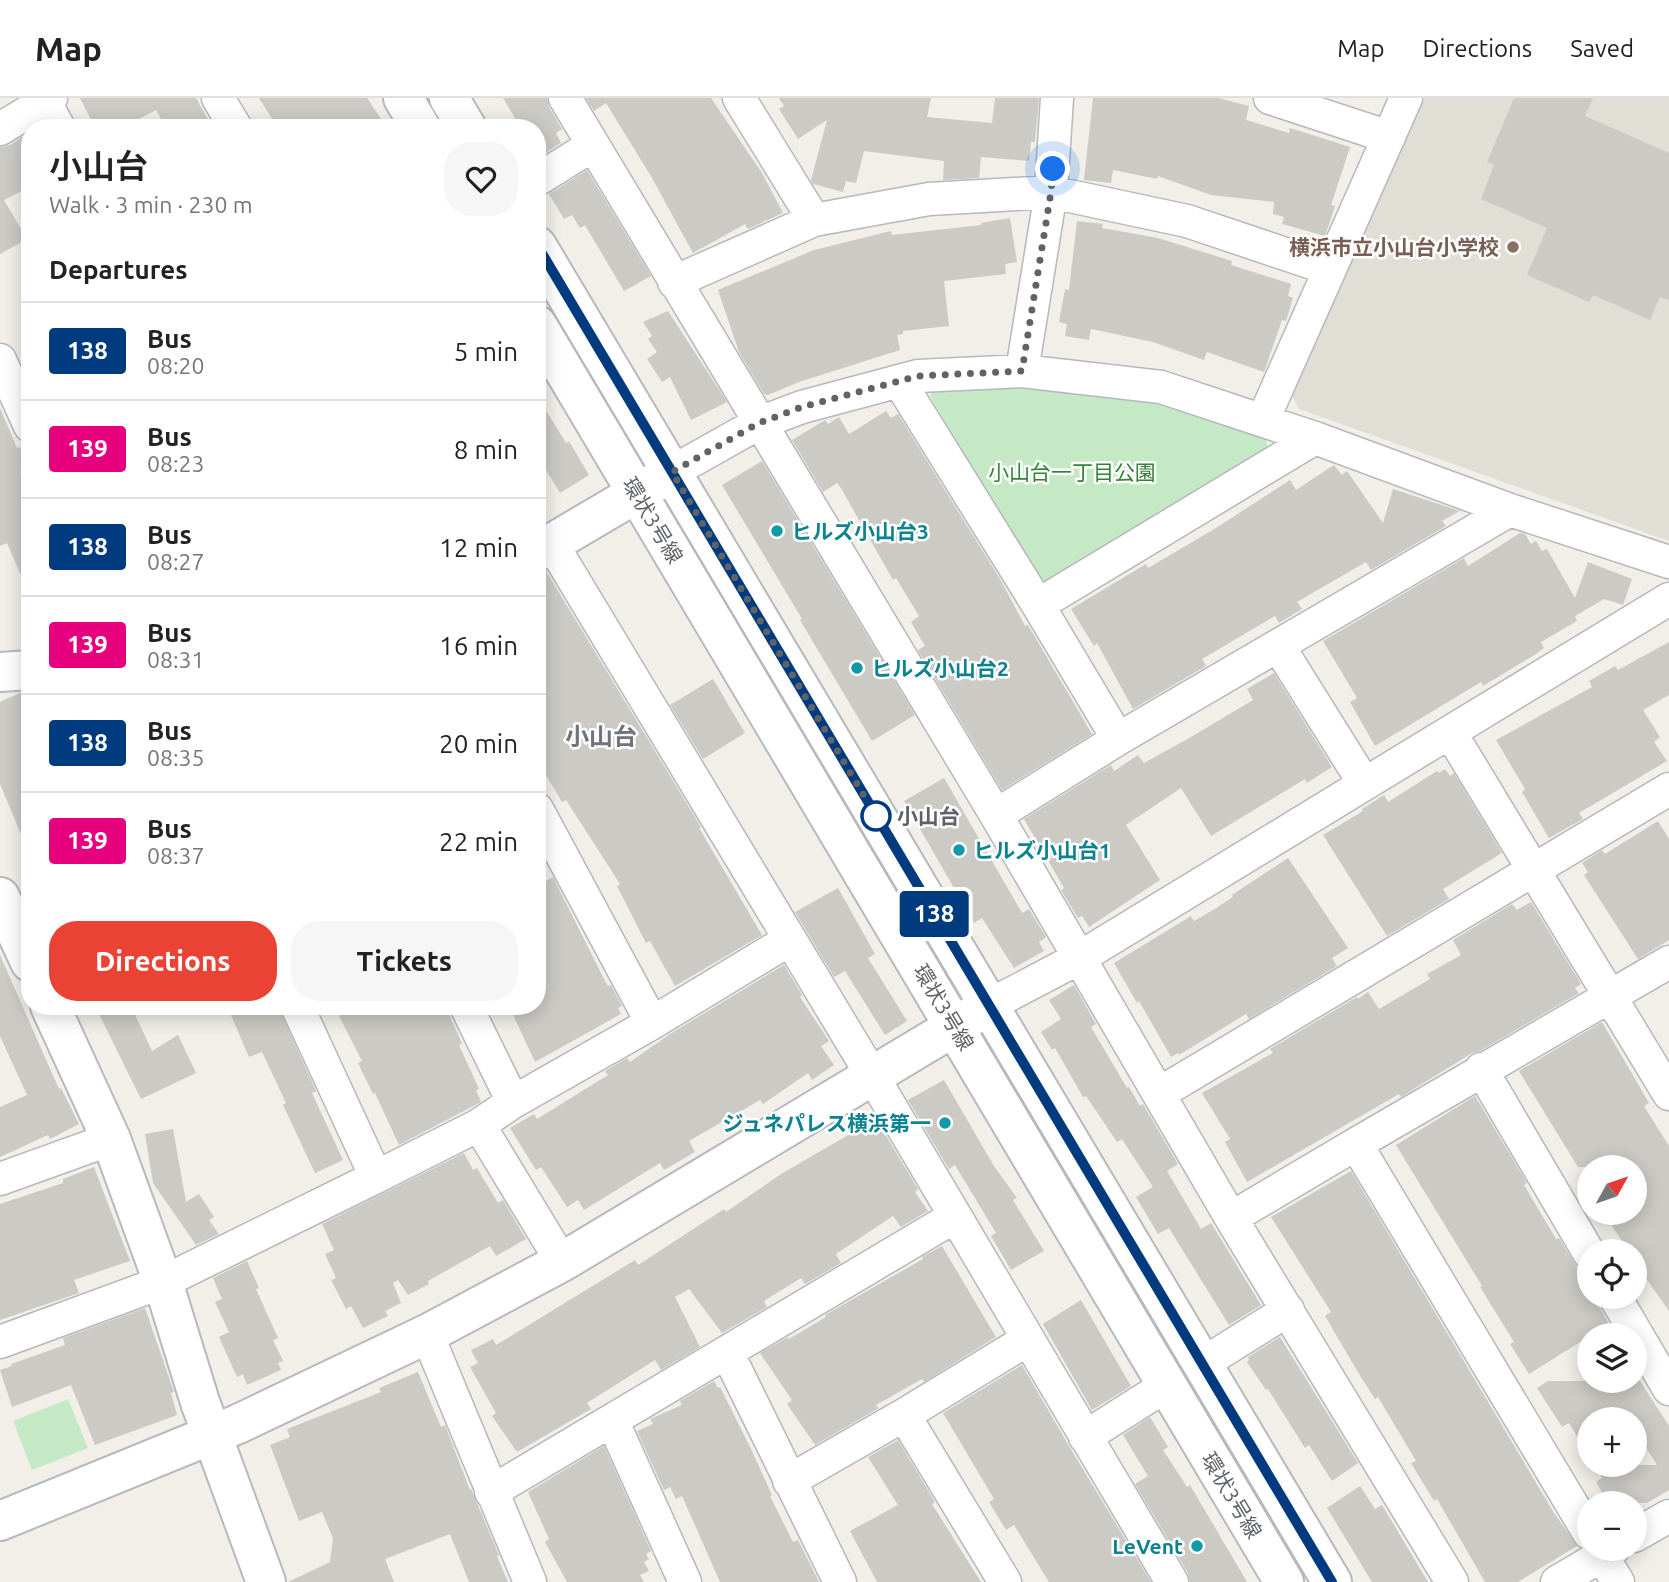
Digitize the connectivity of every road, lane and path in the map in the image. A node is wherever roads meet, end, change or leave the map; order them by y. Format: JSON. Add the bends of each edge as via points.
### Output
{"nodes":[{"id":1,"x":218,"y":98,"type":"edge"},
{"id":2,"x":403,"y":98,"type":"edge"},
{"id":3,"x":449,"y":98,"type":"edge"},
{"id":4,"x":565,"y":98,"type":"edge"},
{"id":5,"x":739,"y":98,"type":"edge"},
{"id":6,"x":1057,"y":98,"type":"edge"},
{"id":7,"x":1270,"y":98,"type":"edge"},
{"id":8,"x":1406,"y":98,"type":"edge"},
{"id":9,"x":52,"y":109,"type":"edge"},
{"id":10,"x":26,"y":119,"type":"edge"},
{"id":11,"x":231,"y":119,"type":"edge"},
{"id":12,"x":416,"y":119,"type":"edge"},
{"id":13,"x":462,"y":119,"type":"edge"},
{"id":14,"x":21,"y":121,"type":"edge"},
{"id":15,"x":0,"y":129,"type":"edge"},
{"id":16,"x":1389,"y":137,"type":"junction"},
{"id":17,"x":593,"y":145,"type":"junction"},
{"id":18,"x":546,"y":174,"type":"edge"},
{"id":19,"x":1051,"y":192,"type":"junction"},
{"id":20,"x":814,"y":220,"type":"junction"},
{"id":21,"x":546,"y":261,"type":"edge"},
{"id":22,"x":1330,"y":269,"type":"junction"},
{"id":23,"x":674,"y":282,"type":"junction"},
{"id":24,"x":546,"y":339,"type":"edge"},
{"id":25,"x":0,"y":360,"type":"edge"},
{"id":26,"x":1022,"y":371,"type":"junction"},
{"id":27,"x":899,"y":381,"type":"junction"},
{"id":28,"x":21,"y":406,"type":"edge"},
{"id":29,"x":1262,"y":420,"type":"junction"},
{"id":30,"x":759,"y":423,"type":"junction"},
{"id":31,"x":1315,"y":438,"type":"junction"},
{"id":32,"x":672,"y":472,"type":"junction"},
{"id":33,"x":637,"y":494,"type":"junction"},
{"id":34,"x":1510,"y":510,"type":"junction"},
{"id":35,"x":546,"y":547,"type":"edge"},
{"id":36,"x":546,"y":550,"type":"edge"},
{"id":37,"x":1669,"y":562,"type":"edge"},
{"id":38,"x":1669,"y":599,"type":"edge"},
{"id":39,"x":1038,"y":605,"type":"junction"},
{"id":40,"x":1279,"y":647,"type":"junction"},
{"id":41,"x":21,"y":671,"type":"edge"},
{"id":42,"x":0,"y":672,"type":"edge"},
{"id":43,"x":1450,"y":732,"type":"junction"},
{"id":44,"x":1118,"y":739,"type":"junction"},
{"id":45,"x":1364,"y":783,"type":"junction"},
{"id":46,"x":1669,"y":789,"type":"edge"},
{"id":47,"x":996,"y":815,"type":"junction"},
{"id":48,"x":546,"y":825,"type":"edge"},
{"id":49,"x":1534,"y":870,"type":"junction"},
{"id":50,"x":0,"y":897,"type":"edge"},
{"id":51,"x":789,"y":940,"type":"junction"},
{"id":52,"x":21,"y":942,"type":"edge"},
{"id":53,"x":1079,"y":958,"type":"junction"},
{"id":54,"x":1669,"y":962,"type":"edge"},
{"id":55,"x":1610,"y":996,"type":"junction"},
{"id":56,"x":988,"y":1006,"type":"junction"},
{"id":57,"x":54,"y":1015,"type":"edge"},
{"id":58,"x":301,"y":1015,"type":"edge"},
{"id":59,"x":470,"y":1015,"type":"edge"},
{"id":60,"x":652,"y":1023,"type":"junction"},
{"id":61,"x":955,"y":1026,"type":"junction"},
{"id":62,"x":1481,"y":1069,"type":"junction"},
{"id":63,"x":873,"y":1077,"type":"junction"},
{"id":64,"x":1160,"y":1093,"type":"junction"},
{"id":65,"x":1669,"y":1094,"type":"edge"},
{"id":66,"x":513,"y":1102,"type":"junction"},
{"id":67,"x":479,"y":1125,"type":"junction"},
{"id":68,"x":111,"y":1139,"type":"junction"},
{"id":69,"x":1356,"y":1144,"type":"junction"},
{"id":70,"x":376,"y":1177,"type":"junction"},
{"id":71,"x":0,"y":1180,"type":"edge"},
{"id":72,"x":954,"y":1217,"type":"junction"},
{"id":73,"x":1231,"y":1218,"type":"junction"},
{"id":74,"x":1581,"y":1239,"type":"edge"},
{"id":75,"x":562,"y":1262,"type":"junction"},
{"id":76,"x":163,"y":1282,"type":"junction"},
{"id":77,"x":1622,"y":1309,"type":"edge"},
{"id":78,"x":1288,"y":1310,"type":"junction"},
{"id":79,"x":427,"y":1334,"type":"junction"},
{"id":80,"x":1027,"y":1340,"type":"junction"},
{"id":81,"x":0,"y":1342,"type":"edge"},
{"id":82,"x":727,"y":1352,"type":"junction"},
{"id":83,"x":1202,"y":1364,"type":"junction"},
{"id":84,"x":1167,"y":1385,"type":"junction"},
{"id":85,"x":1669,"y":1389,"type":"edge"},
{"id":86,"x":904,"y":1416,"type":"junction"},
{"id":87,"x":612,"y":1420,"type":"junction"},
{"id":88,"x":212,"y":1435,"type":"junction"},
{"id":89,"x":1085,"y":1437,"type":"junction"},
{"id":90,"x":789,"y":1481,"type":"junction"},
{"id":91,"x":491,"y":1492,"type":"junction"},
{"id":92,"x":1577,"y":1508,"type":"edge"},
{"id":93,"x":1669,"y":1516,"type":"edge"},
{"id":94,"x":0,"y":1521,"type":"edge"},
{"id":95,"x":1647,"y":1529,"type":"edge"},
{"id":96,"x":1583,"y":1561,"type":"edge"},
{"id":97,"x":1608,"y":1561,"type":"edge"},
{"id":98,"x":266,"y":1582,"type":"edge"},
{"id":99,"x":530,"y":1582,"type":"edge"},
{"id":100,"x":685,"y":1582,"type":"edge"},
{"id":101,"x":840,"y":1582,"type":"edge"},
{"id":102,"x":1005,"y":1582,"type":"edge"},
{"id":103,"x":1172,"y":1582,"type":"edge"},
{"id":104,"x":1284,"y":1582,"type":"edge"},
{"id":105,"x":1332,"y":1582,"type":"edge"},
{"id":106,"x":1452,"y":1582,"type":"edge"},
{"id":107,"x":1557,"y":1582,"type":"edge"},
{"id":108,"x":1618,"y":1582,"type":"edge"}],
"edges":[{"from":1,"to":11,"type":"street"},
{"from":2,"to":12,"type":"street"},
{"from":3,"to":13,"type":"street"},
{"from":4,"to":17,"type":"street"},
{"from":5,"to":20,"type":"street"},
{"from":6,"to":19,"type":"street"},
{"from":7,"to":16,"type":"street"},
{"from":8,"to":16,"type":"street"},
{"from":9,"to":10,"type":"street"},
{"from":14,"to":15,"type":"street"},
{"from":16,"to":22,"type":"street"},
{"from":17,"to":18,"type":"street"},
{"from":17,"to":23,"type":"street"},
{"from":19,"to":20,"type":"street","via":[[929,198]]},
{"from":19,"to":22,"type":"street","via":[[1187,220]]},
{"from":19,"to":26,"type":"street"},
{"from":20,"to":23,"type":"street"},
{"from":21,"to":32,"type":"street","name":"環状3号線"},
{"from":22,"to":29,"type":"street"},
{"from":23,"to":30,"type":"street"},
{"from":24,"to":33,"type":"street","name":"環状3号線"},
{"from":25,"to":28,"type":"street"},
{"from":26,"to":27,"type":"street"},
{"from":26,"to":29,"type":"street","via":[[1161,387]]},
{"from":27,"to":30,"type":"street"},
{"from":27,"to":39,"type":"street"},
{"from":29,"to":31,"type":"street"},
{"from":30,"to":32,"type":"street"},
{"from":30,"to":47,"type":"street"},
{"from":31,"to":34,"type":"street"},
{"from":31,"to":39,"type":"street"},
{"from":32,"to":33,"type":"street"},
{"from":32,"to":56,"type":"street","name":"環状3号線"},
{"from":33,"to":35,"type":"street"},
{"from":33,"to":61,"type":"street","name":"環状3号線"},
{"from":34,"to":37,"type":"street"},
{"from":34,"to":40,"type":"street"},
{"from":36,"to":51,"type":"street"},
{"from":38,"to":43,"type":"street"},
{"from":39,"to":44,"type":"street"},
{"from":40,"to":44,"type":"street"},
{"from":40,"to":45,"type":"street"},
{"from":41,"to":42,"type":"street"},
{"from":43,"to":45,"type":"street"},
{"from":43,"to":49,"type":"street"},
{"from":44,"to":47,"type":"street"},
{"from":45,"to":53,"type":"street"},
{"from":46,"to":49,"type":"street"},
{"from":47,"to":53,"type":"street"},
{"from":48,"to":60,"type":"street"},
{"from":49,"to":55,"type":"street"},
{"from":49,"to":64,"type":"street"},
{"from":50,"to":52,"type":"street"},
{"from":51,"to":60,"type":"street"},
{"from":51,"to":63,"type":"street"},
{"from":53,"to":56,"type":"street"},
{"from":53,"to":64,"type":"street"},
{"from":54,"to":55,"type":"street"},
{"from":55,"to":62,"type":"street"},
{"from":55,"to":65,"type":"street"},
{"from":56,"to":61,"type":"street"},
{"from":56,"to":83,"type":"street","name":"環状3号線"},
{"from":57,"to":68,"type":"street"},
{"from":58,"to":70,"type":"street"},
{"from":59,"to":66,"type":"street"},
{"from":60,"to":66,"type":"street"},
{"from":61,"to":63,"type":"street"},
{"from":61,"to":84,"type":"street","name":"環状3号線"},
{"from":62,"to":69,"type":"street"},
{"from":62,"to":74,"type":"street"},
{"from":63,"to":72,"type":"street"},
{"from":63,"to":75,"type":"street"},
{"from":64,"to":73,"type":"street"},
{"from":66,"to":67,"type":"street"},
{"from":67,"to":70,"type":"street"},
{"from":67,"to":75,"type":"street"},
{"from":68,"to":71,"type":"street"},
{"from":68,"to":76,"type":"street"},
{"from":69,"to":73,"type":"street"},
{"from":69,"to":92,"type":"street"},
{"from":70,"to":76,"type":"street"},
{"from":72,"to":80,"type":"street"},
{"from":72,"to":82,"type":"street"},
{"from":73,"to":78,"type":"street"},
{"from":75,"to":79,"type":"street"},
{"from":76,"to":81,"type":"street"},
{"from":76,"to":88,"type":"street"},
{"from":77,"to":85,"type":"street"},
{"from":78,"to":83,"type":"street"},
{"from":78,"to":106,"type":"street"},
{"from":79,"to":88,"type":"street"},
{"from":79,"to":91,"type":"street"},
{"from":80,"to":86,"type":"street"},
{"from":80,"to":89,"type":"street"},
{"from":82,"to":87,"type":"street"},
{"from":82,"to":90,"type":"street"},
{"from":83,"to":105,"type":"street","name":"環状3号線"},
{"from":84,"to":89,"type":"street"},
{"from":84,"to":104,"type":"street","name":"環状3号線"},
{"from":86,"to":90,"type":"street"},
{"from":86,"to":102,"type":"street"},
{"from":87,"to":91,"type":"street"},
{"from":87,"to":100,"type":"street"},
{"from":88,"to":94,"type":"street"},
{"from":88,"to":98,"type":"street"},
{"from":89,"to":103,"type":"street"},
{"from":90,"to":101,"type":"street"},
{"from":91,"to":99,"type":"street"},
{"from":93,"to":95,"type":"street"},
{"from":96,"to":107,"type":"street"},
{"from":97,"to":108,"type":"street"}]}
